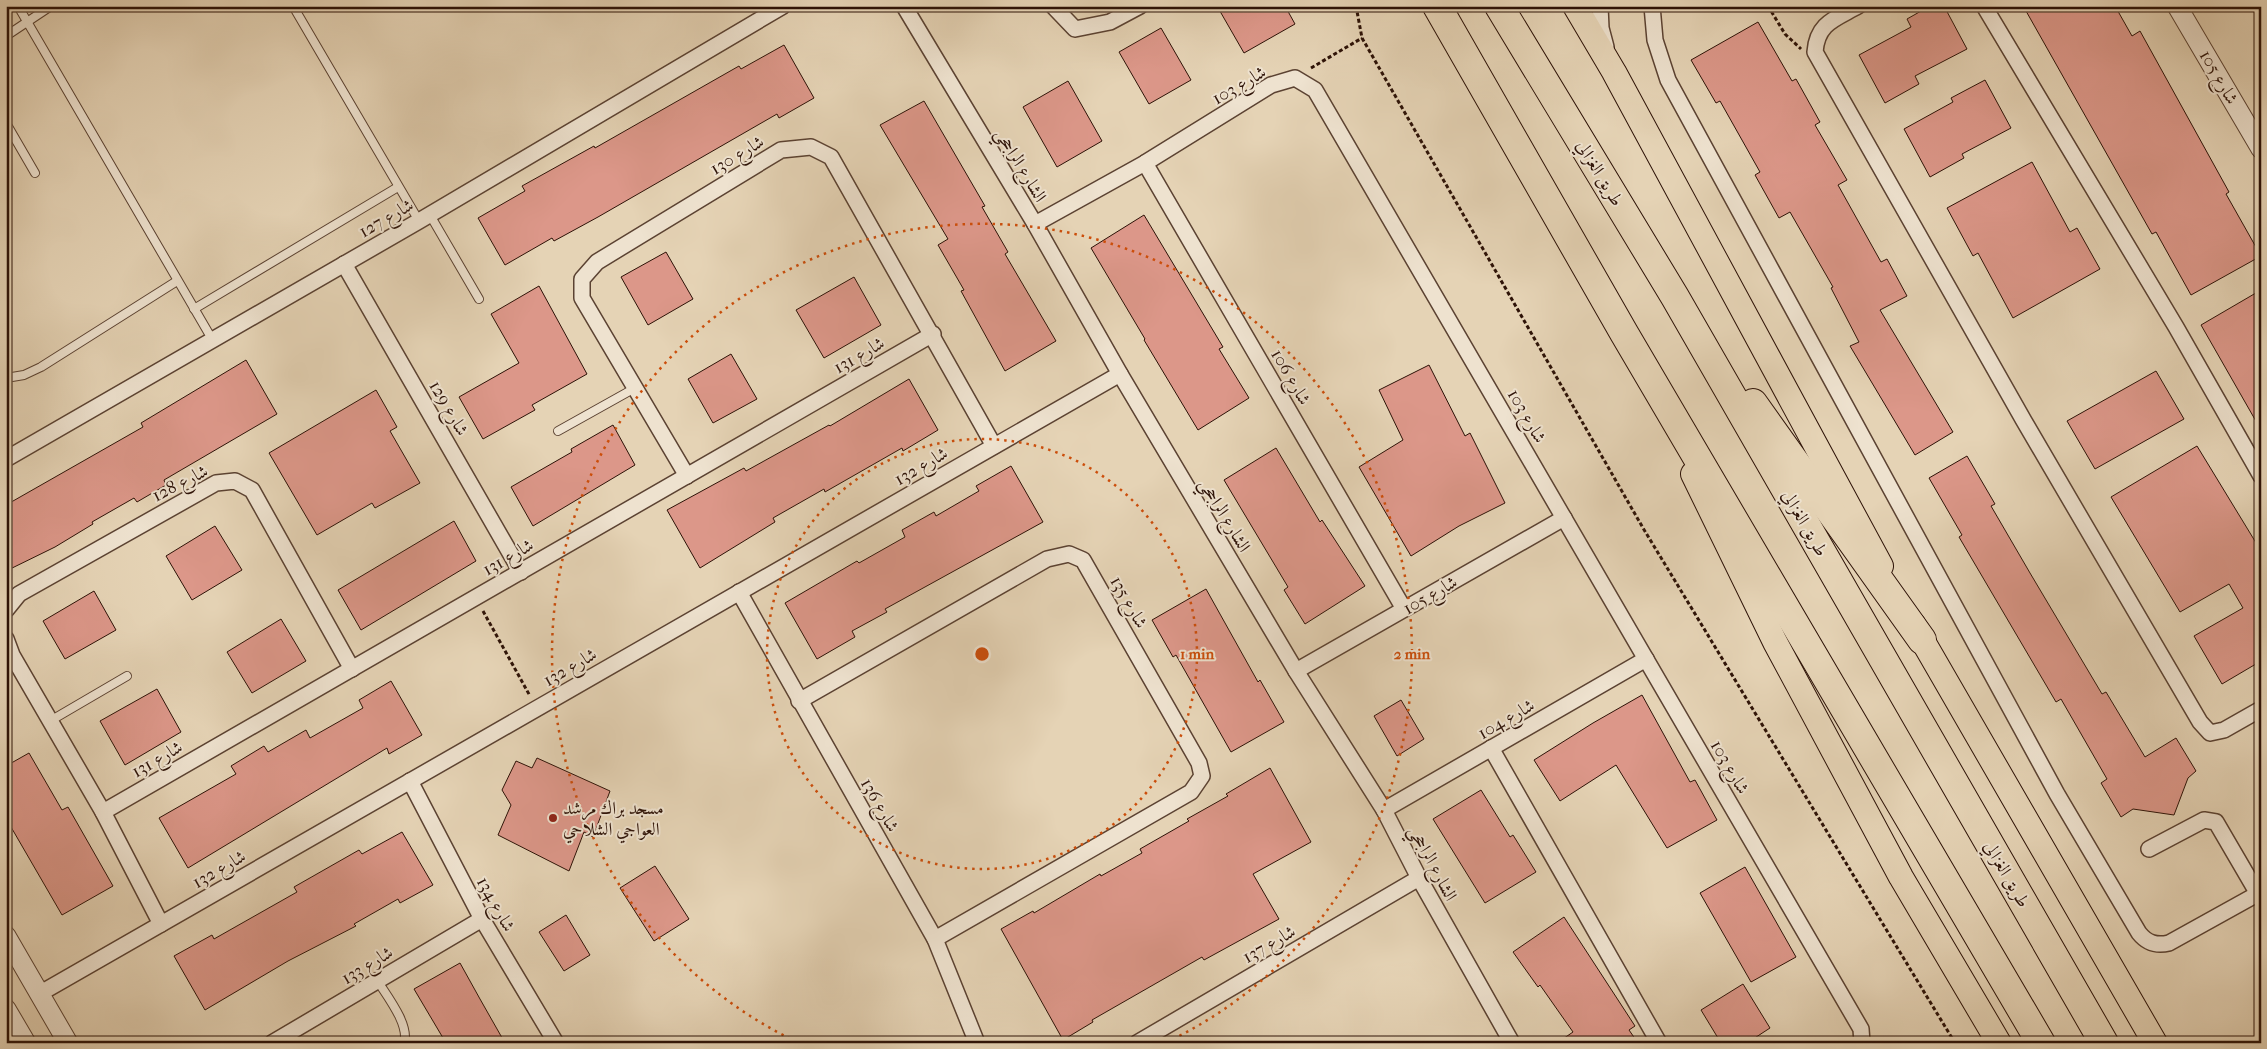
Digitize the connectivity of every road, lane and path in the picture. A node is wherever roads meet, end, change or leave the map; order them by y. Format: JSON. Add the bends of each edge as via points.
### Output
{"nodes":[{"id":1,"x":18,"y":6,"type":"edge"},
{"id":2,"x":51,"y":6,"type":"edge"},
{"id":3,"x":293,"y":6,"type":"edge"},
{"id":4,"x":783,"y":6,"type":"edge"},
{"id":5,"x":904,"y":6,"type":"edge"},
{"id":6,"x":1053,"y":6,"type":"edge"},
{"id":7,"x":1140,"y":6,"type":"edge"},
{"id":8,"x":1356,"y":6,"type":"edge"},
{"id":9,"x":1437,"y":6,"type":"edge"},
{"id":10,"x":1499,"y":6,"type":"edge"},
{"id":11,"x":1575,"y":6,"type":"edge"},
{"id":12,"x":1594,"y":6,"type":"edge"},
{"id":13,"x":1600,"y":6,"type":"edge"},
{"id":14,"x":1652,"y":6,"type":"edge"},
{"id":15,"x":1768,"y":6,"type":"edge"},
{"id":16,"x":1858,"y":6,"type":"edge"},
{"id":17,"x":1984,"y":6,"type":"edge"},
{"id":18,"x":2177,"y":6,"type":"edge"},
{"id":19,"x":27,"y":22,"type":"junction"},
{"id":20,"x":1602,"y":28,"type":"junction"},
{"id":21,"x":6,"y":36,"type":"edge"},
{"id":22,"x":1362,"y":38,"type":"junction"},
{"id":23,"x":1815,"y":52,"type":"junction"},
{"id":24,"x":1614,"y":72,"type":"junction"},
{"id":25,"x":1295,"y":78,"type":"junction"},
{"id":26,"x":6,"y":123,"type":"edge"},
{"id":27,"x":2261,"y":148,"type":"edge"},
{"id":28,"x":1145,"y":163,"type":"junction"},
{"id":29,"x":35,"y":173,"type":"dead end"},
{"id":30,"x":398,"y":187,"type":"junction"},
{"id":31,"x":424,"y":218,"type":"junction"},
{"id":32,"x":1035,"y":224,"type":"junction"},
{"id":33,"x":344,"y":264,"type":"junction"},
{"id":34,"x":178,"y":281,"type":"junction"},
{"id":35,"x":1675,"y":298,"type":"junction"},
{"id":36,"x":480,"y":299,"type":"dead end"},
{"id":37,"x":194,"y":308,"type":"junction"},
{"id":38,"x":1624,"y":333,"type":"junction"},
{"id":39,"x":932,"y":334,"type":"junction"},
{"id":40,"x":212,"y":339,"type":"junction"},
{"id":41,"x":1120,"y":374,"type":"junction"},
{"id":42,"x":6,"y":378,"type":"edge"},
{"id":43,"x":635,"y":388,"type":"junction"},
{"id":44,"x":558,"y":431,"type":"dead end"},
{"id":45,"x":994,"y":446,"type":"junction"},
{"id":46,"x":6,"y":459,"type":"edge"},
{"id":47,"x":687,"y":476,"type":"junction"},
{"id":48,"x":2261,"y":476,"type":"edge"},
{"id":49,"x":1564,"y":518,"type":"junction"},
{"id":50,"x":521,"y":572,"type":"junction"},
{"id":51,"x":739,"y":592,"type":"junction"},
{"id":52,"x":476,"y":597,"type":"junction"},
{"id":53,"x":1404,"y":609,"type":"junction"},
{"id":54,"x":6,"y":610,"type":"edge"},
{"id":55,"x":6,"y":639,"type":"edge"},
{"id":56,"x":1922,"y":640,"type":"junction"},
{"id":57,"x":1646,"y":659,"type":"junction"},
{"id":58,"x":352,"y":669,"type":"junction"},
{"id":59,"x":1296,"y":671,"type":"junction"},
{"id":60,"x":127,"y":676,"type":"dead end"},
{"id":61,"x":799,"y":701,"type":"junction"},
{"id":62,"x":536,"y":708,"type":"junction"},
{"id":63,"x":2261,"y":709,"type":"edge"},
{"id":64,"x":50,"y":721,"type":"junction"},
{"id":65,"x":1491,"y":748,"type":"junction"},
{"id":66,"x":410,"y":781,"type":"junction"},
{"id":67,"x":1384,"y":810,"type":"junction"},
{"id":68,"x":103,"y":812,"type":"junction"},
{"id":69,"x":2149,"y":850,"type":"dead end"},
{"id":70,"x":1419,"y":878,"type":"junction"},
{"id":71,"x":2259,"y":893,"type":"edge"},
{"id":72,"x":482,"y":919,"type":"junction"},
{"id":73,"x":160,"y":924,"type":"junction"},
{"id":74,"x":6,"y":936,"type":"edge"},
{"id":75,"x":935,"y":939,"type":"junction"},
{"id":76,"x":377,"y":980,"type":"junction"},
{"id":77,"x":39,"y":994,"type":"junction"},
{"id":78,"x":6,"y":1009,"type":"edge"},
{"id":79,"x":2136,"y":1010,"type":"junction"},
{"id":80,"x":1985,"y":1018,"type":"junction"},
{"id":81,"x":26,"y":1043,"type":"edge"},
{"id":82,"x":68,"y":1043,"type":"edge"},
{"id":83,"x":272,"y":1043,"type":"edge"},
{"id":84,"x":404,"y":1043,"type":"edge"},
{"id":85,"x":556,"y":1043,"type":"edge"},
{"id":86,"x":977,"y":1043,"type":"edge"},
{"id":87,"x":1137,"y":1043,"type":"edge"},
{"id":88,"x":1512,"y":1043,"type":"edge"},
{"id":89,"x":1659,"y":1043,"type":"edge"},
{"id":90,"x":1862,"y":1043,"type":"edge"},
{"id":91,"x":1955,"y":1043,"type":"edge"},
{"id":92,"x":1994,"y":1043,"type":"edge"},
{"id":93,"x":1999,"y":1043,"type":"edge"},
{"id":94,"x":2041,"y":1043,"type":"edge"},
{"id":95,"x":2104,"y":1043,"type":"edge"},
{"id":96,"x":2155,"y":1043,"type":"edge"},
{"id":97,"x":2162,"y":1043,"type":"edge"}],
"edges":[{"from":1,"to":19,"type":"lane"},
{"from":2,"to":19,"type":"lane"},
{"from":3,"to":30,"type":"lane"},
{"from":4,"to":31,"type":"street","name":"شارع 127"},
{"from":5,"to":32,"type":"street","name":"الشارع الراجحي"},
{"from":6,"to":7,"type":"street","via":[[1075,29],[1110,22]]},
{"from":8,"to":22,"type":"path"},
{"from":9,"to":38,"type":"highway"},
{"from":10,"to":35,"type":"highway","name":"طريق الغزالي"},
{"from":11,"to":24,"type":"main road"},
{"from":12,"to":20,"type":"street"},
{"from":13,"to":20,"type":"street"},
{"from":14,"to":71,"type":"street","via":[[1655,40],[1668,80],[2057,794],[2139,933],[2148,942],[2169,943]]},
{"from":15,"to":23,"type":"path","via":[[1798,48]]},
{"from":16,"to":23,"type":"street","via":[[1825,24],[1818,33]]},
{"from":17,"to":48,"type":"street"},
{"from":18,"to":27,"type":"street","name":"شارع 105"},
{"from":19,"to":21,"type":"lane"},
{"from":19,"to":34,"type":"lane"},
{"from":20,"to":24,"type":"street"},
{"from":22,"to":25,"type":"path"},
{"from":22,"to":91,"type":"path","via":[[1643,528]]},
{"from":23,"to":63,"type":"street","via":[[2024,421],[2200,722],[2210,732],[2224,730]]},
{"from":24,"to":56,"type":"main road"},
{"from":25,"to":28,"type":"street","name":"شارع 103","via":[[1271,85]]},
{"from":25,"to":49,"type":"street","name":"شارع 103","via":[[1315,90]]},
{"from":26,"to":29,"type":"lane"},
{"from":28,"to":32,"type":"street","name":"شارع 103"},
{"from":28,"to":53,"type":"street","name":"شارع 106"},
{"from":30,"to":31,"type":"lane"},
{"from":30,"to":37,"type":"lane"},
{"from":31,"to":33,"type":"street","name":"شارع 127"},
{"from":31,"to":36,"type":"lane"},
{"from":32,"to":41,"type":"street","name":"الشارع الراجحي"},
{"from":33,"to":40,"type":"street","name":"شارع 127"},
{"from":33,"to":50,"type":"street","name":"شارع 129"},
{"from":34,"to":37,"type":"lane"},
{"from":34,"to":42,"type":"lane","via":[[41,368]]},
{"from":35,"to":56,"type":"highway"},
{"from":35,"to":95,"type":"highway","name":"طريق الغزالي"},
{"from":37,"to":40,"type":"lane"},
{"from":38,"to":80,"type":"main road","via":[[1775,642],[1901,877]]},
{"from":38,"to":94,"type":"highway"},
{"from":39,"to":43,"type":"street","name":"شارع 130","via":[[831,157],[811,147],[780,150],[597,262],[582,279],[582,298]]},
{"from":39,"to":45,"type":"street","name":"شارع 130"},
{"from":39,"to":47,"type":"street","name":"شارع 131"},
{"from":40,"to":46,"type":"street","name":"شارع 127"},
{"from":41,"to":45,"type":"street","name":"شارع 132"},
{"from":41,"to":59,"type":"street","name":"الشارع الراجحي"},
{"from":43,"to":44,"type":"lane"},
{"from":43,"to":47,"type":"street","name":"شارع 130"},
{"from":45,"to":51,"type":"street","name":"شارع 132"},
{"from":47,"to":50,"type":"street","name":"شارع 131"},
{"from":49,"to":53,"type":"street","name":"شارع 105"},
{"from":49,"to":57,"type":"street","name":"شارع 103"},
{"from":50,"to":52,"type":"street","name":"شارع 131"},
{"from":51,"to":61,"type":"street","name":"شارع 136"},
{"from":51,"to":62,"type":"street","name":"شارع 132"},
{"from":52,"to":58,"type":"street","name":"شارع 131"},
{"from":52,"to":62,"type":"path"},
{"from":53,"to":59,"type":"street","name":"شارع 105"},
{"from":54,"to":58,"type":"street","name":"شارع 128","via":[[18,594],[216,483],[235,481],[252,490]]},
{"from":55,"to":64,"type":"street"},
{"from":56,"to":79,"type":"main road"},
{"from":57,"to":65,"type":"street","name":"شارع 104"},
{"from":57,"to":90,"type":"street","name":"شارع 103","via":[[1861,1029]]},
{"from":58,"to":68,"type":"street","name":"شارع 131"},
{"from":59,"to":67,"type":"street","name":"الشارع الراجحي"},
{"from":60,"to":64,"type":"lane"},
{"from":61,"to":75,"type":"street","name":"شارع 136"},
{"from":61,"to":75,"type":"street","name":"شارع 135","via":[[1047,560],[1069,554],[1083,560],[1199,763],[1202,776],[1191,792]]},
{"from":62,"to":66,"type":"street","name":"شارع 132"},
{"from":64,"to":68,"type":"street"},
{"from":65,"to":67,"type":"street","name":"شارع 104"},
{"from":65,"to":89,"type":"street"},
{"from":66,"to":72,"type":"street","name":"شارع 134"},
{"from":66,"to":73,"type":"street","name":"شارع 132"},
{"from":67,"to":70,"type":"street","name":"الشارع الراجحي"},
{"from":68,"to":73,"type":"street"},
{"from":69,"to":71,"type":"street","via":[[2204,820],[2216,822]]},
{"from":70,"to":87,"type":"street","name":"شارع 137"},
{"from":70,"to":88,"type":"street","name":"الشارع الراجحي"},
{"from":72,"to":76,"type":"street","name":"شارع 133"},
{"from":72,"to":85,"type":"street","name":"شارع 134"},
{"from":73,"to":77,"type":"street","name":"شارع 132"},
{"from":74,"to":77,"type":"street"},
{"from":75,"to":86,"type":"street","name":"شارع 136"},
{"from":76,"to":83,"type":"street","name":"شارع 133"},
{"from":76,"to":84,"type":"lane","via":[[402,1022]]},
{"from":77,"to":82,"type":"street"},
{"from":78,"to":81,"type":"street"},
{"from":79,"to":96,"type":"main road"},
{"from":79,"to":97,"type":"main road"},
{"from":80,"to":92,"type":"main road"},
{"from":80,"to":93,"type":"main road"}]}
